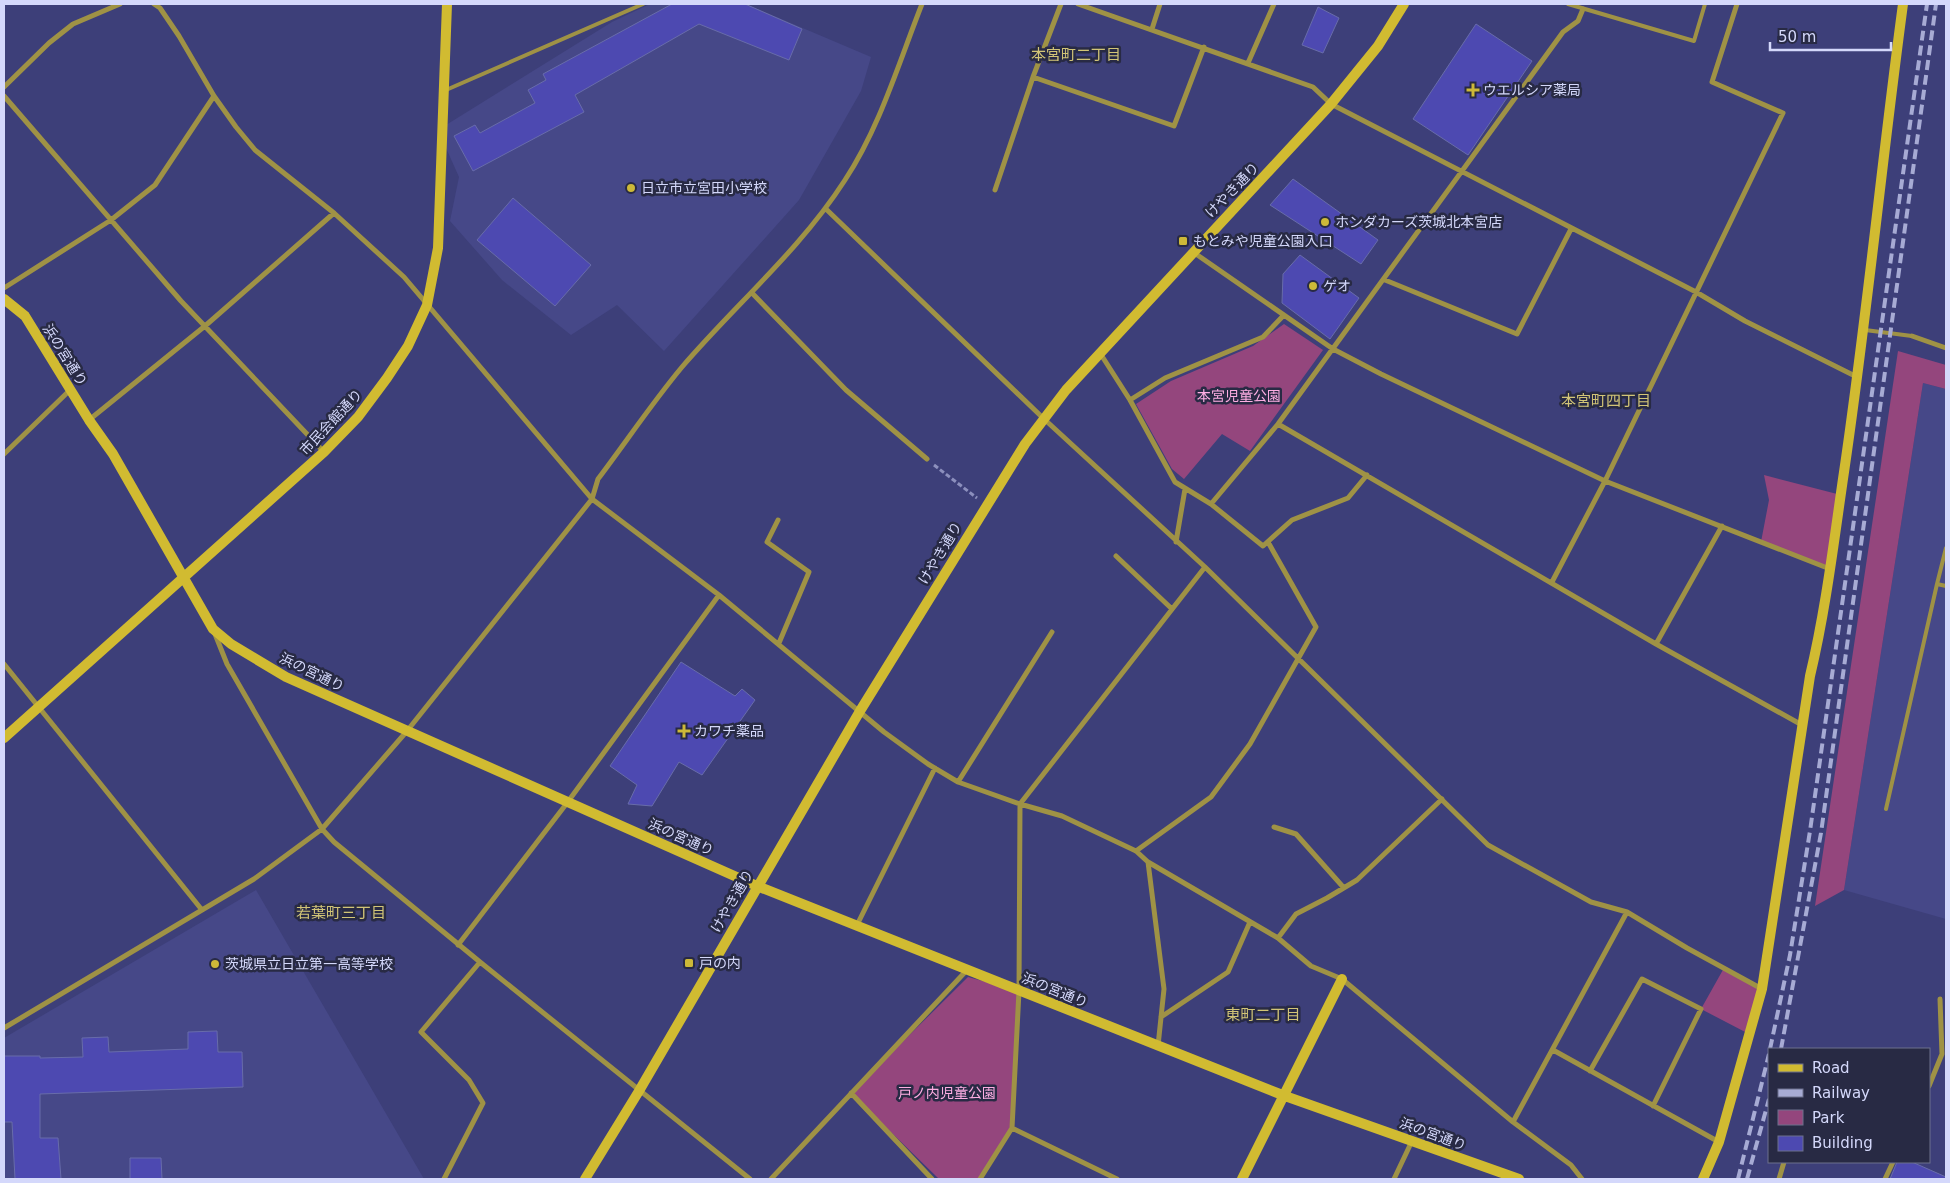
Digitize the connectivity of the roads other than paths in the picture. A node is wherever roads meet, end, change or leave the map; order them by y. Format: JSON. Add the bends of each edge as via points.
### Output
{"nodes":[{"id":1,"x":120,"y":4,"type":"edge"},
{"id":2,"x":154,"y":4,"type":"edge"},
{"id":3,"x":447,"y":4,"type":"edge"},
{"id":4,"x":643,"y":4,"type":"edge"},
{"id":5,"x":922,"y":4,"type":"edge"},
{"id":6,"x":1061,"y":4,"type":"edge"},
{"id":7,"x":1078,"y":4,"type":"edge"},
{"id":8,"x":1160,"y":4,"type":"edge"},
{"id":9,"x":1274,"y":4,"type":"edge"},
{"id":10,"x":1404,"y":4,"type":"edge"},
{"id":11,"x":1568,"y":4,"type":"edge"},
{"id":12,"x":1705,"y":4,"type":"edge"},
{"id":13,"x":1737,"y":4,"type":"edge"},
{"id":14,"x":1903,"y":4,"type":"edge"},
{"id":15,"x":161,"y":6,"type":"edge"},
{"id":16,"x":1583,"y":9,"type":"junction"},
{"id":17,"x":1152,"y":29,"type":"junction"},
{"id":18,"x":1204,"y":47,"type":"junction"},
{"id":19,"x":1248,"y":63,"type":"junction"},
{"id":20,"x":1033,"y":77,"type":"junction"},
{"id":21,"x":4,"y":87,"type":"edge"},
{"id":22,"x":444,"y":91,"type":"junction"},
{"id":23,"x":4,"y":96,"type":"edge"},
{"id":24,"x":214,"y":96,"type":"junction"},
{"id":25,"x":1331,"y":104,"type":"junction"},
{"id":26,"x":1460,"y":172,"type":"junction"},
{"id":27,"x":995,"y":190,"type":"dead end"},
{"id":28,"x":826,"y":209,"type":"junction"},
{"id":29,"x":334,"y":213,"type":"junction"},
{"id":30,"x":111,"y":220,"type":"junction"},
{"id":31,"x":1571,"y":229,"type":"junction"},
{"id":32,"x":1192,"y":252,"type":"junction"},
{"id":33,"x":1385,"y":280,"type":"junction"},
{"id":34,"x":4,"y":288,"type":"edge"},
{"id":35,"x":1696,"y":292,"type":"junction"},
{"id":36,"x":752,"y":293,"type":"junction"},
{"id":37,"x":4,"y":299,"type":"edge"},
{"id":38,"x":428,"y":305,"type":"junction"},
{"id":39,"x":1283,"y":316,"type":"junction"},
{"id":40,"x":205,"y":326,"type":"junction"},
{"id":41,"x":1863,"y":330,"type":"junction"},
{"id":42,"x":1912,"y":336,"type":"joint"},
{"id":43,"x":1946,"y":348,"type":"edge"},
{"id":44,"x":1333,"y":349,"type":"junction"},
{"id":45,"x":1100,"y":352,"type":"junction"},
{"id":46,"x":1858,"y":377,"type":"junction"},
{"id":47,"x":70,"y":390,"type":"junction"},
{"id":48,"x":1130,"y":400,"type":"junction"},
{"id":49,"x":1044,"y":418,"type":"junction"},
{"id":50,"x":89,"y":420,"type":"junction"},
{"id":51,"x":1278,"y":424,"type":"junction"},
{"id":52,"x":324,"y":452,"type":"junction"},
{"id":53,"x":4,"y":454,"type":"edge"},
{"id":54,"x":927,"y":459,"type":"road end"},
{"id":55,"x":1367,"y":475,"type":"junction"},
{"id":56,"x":1605,"y":481,"type":"junction"},
{"id":57,"x":1185,"y":489,"type":"junction"},
{"id":58,"x":592,"y":499,"type":"junction"},
{"id":59,"x":1211,"y":504,"type":"junction"},
{"id":60,"x":778,"y":520,"type":"dead end"},
{"id":61,"x":1722,"y":526,"type":"junction"},
{"id":62,"x":1176,"y":542,"type":"junction"},
{"id":63,"x":1268,"y":542,"type":"junction"},
{"id":64,"x":1946,"y":548,"type":"edge"},
{"id":65,"x":1116,"y":556,"type":"dead end"},
{"id":66,"x":1205,"y":567,"type":"junction"},
{"id":67,"x":1830,"y":570,"type":"junction"},
{"id":68,"x":184,"y":576,"type":"junction"},
{"id":69,"x":1552,"y":582,"type":"junction"},
{"id":70,"x":1938,"y":584,"type":"junction"},
{"id":71,"x":1946,"y":586,"type":"edge"},
{"id":72,"x":719,"y":595,"type":"junction"},
{"id":73,"x":1172,"y":609,"type":"junction"},
{"id":74,"x":213,"y":629,"type":"junction"},
{"id":75,"x":1052,"y":632,"type":"dead end"},
{"id":76,"x":779,"y":643,"type":"junction"},
{"id":77,"x":1656,"y":644,"type":"junction"},
{"id":78,"x":1299,"y":659,"type":"junction"},
{"id":79,"x":4,"y":664,"type":"edge"},
{"id":80,"x":38,"y":707,"type":"junction"},
{"id":81,"x":860,"y":711,"type":"junction"},
{"id":82,"x":1803,"y":726,"type":"junction"},
{"id":83,"x":407,"y":731,"type":"junction"},
{"id":84,"x":4,"y":738,"type":"edge"},
{"id":85,"x":935,"y":768,"type":"junction"},
{"id":86,"x":958,"y":782,"type":"junction"},
{"id":87,"x":1442,"y":799,"type":"junction"},
{"id":88,"x":567,"y":803,"type":"junction"},
{"id":89,"x":1020,"y":804,"type":"junction"},
{"id":90,"x":1886,"y":809,"type":"dead end"},
{"id":91,"x":1274,"y":827,"type":"dead end"},
{"id":92,"x":322,"y":829,"type":"junction"},
{"id":93,"x":1136,"y":851,"type":"junction"},
{"id":94,"x":1148,"y":862,"type":"junction"},
{"id":95,"x":757,"y":886,"type":"junction"},
{"id":96,"x":1344,"y":888,"type":"junction"},
{"id":97,"x":202,"y":910,"type":"junction"},
{"id":98,"x":1628,"y":912,"type":"junction"},
{"id":99,"x":1250,"y":922,"type":"junction"},
{"id":100,"x":858,"y":925,"type":"junction"},
{"id":101,"x":1278,"y":938,"type":"junction"},
{"id":102,"x":458,"y":945,"type":"junction"},
{"id":103,"x":480,"y":962,"type":"junction"},
{"id":104,"x":967,"y":970,"type":"junction"},
{"id":105,"x":1342,"y":979,"type":"junction"},
{"id":106,"x":1762,"y":989,"type":"junction"},
{"id":107,"x":1019,"y":991,"type":"junction"},
{"id":108,"x":1940,"y":999,"type":"dead end"},
{"id":109,"x":1161,"y":1017,"type":"junction"},
{"id":110,"x":4,"y":1028,"type":"edge"},
{"id":111,"x":1158,"y":1047,"type":"junction"},
{"id":112,"x":1552,"y":1050,"type":"junction"},
{"id":113,"x":1944,"y":1055,"type":"edge"},
{"id":114,"x":1590,"y":1071,"type":"junction"},
{"id":115,"x":1930,"y":1084,"type":"edge"},
{"id":116,"x":639,"y":1091,"type":"junction"},
{"id":117,"x":850,"y":1093,"type":"junction"},
{"id":118,"x":1285,"y":1096,"type":"junction"},
{"id":119,"x":1653,"y":1106,"type":"junction"},
{"id":120,"x":1513,"y":1122,"type":"junction"},
{"id":121,"x":1012,"y":1128,"type":"junction"},
{"id":122,"x":1412,"y":1141,"type":"junction"},
{"id":123,"x":1719,"y":1142,"type":"junction"},
{"id":124,"x":1784,"y":1163,"type":"edge"},
{"id":125,"x":1893,"y":1163,"type":"edge"},
{"id":126,"x":444,"y":1179,"type":"edge"},
{"id":127,"x":585,"y":1179,"type":"edge"},
{"id":128,"x":750,"y":1179,"type":"edge"},
{"id":129,"x":771,"y":1179,"type":"edge"},
{"id":130,"x":932,"y":1179,"type":"edge"},
{"id":131,"x":980,"y":1179,"type":"edge"},
{"id":132,"x":1117,"y":1179,"type":"edge"},
{"id":133,"x":1242,"y":1179,"type":"edge"},
{"id":134,"x":1394,"y":1179,"type":"edge"},
{"id":135,"x":1519,"y":1179,"type":"edge"},
{"id":136,"x":1582,"y":1179,"type":"edge"},
{"id":137,"x":1703,"y":1179,"type":"edge"},
{"id":138,"x":1779,"y":1179,"type":"edge"},
{"id":139,"x":1885,"y":1179,"type":"edge"}],
"edges":[{"from":1,"to":21,"type":"street","via":[[73,24]]},
{"from":2,"to":15,"type":"street"},
{"from":3,"to":22,"type":"street","name":"市民会館通り"},
{"from":4,"to":22,"type":"lane"},
{"from":5,"to":28,"type":"street","via":[[869,137]]},
{"from":6,"to":20,"type":"street"},
{"from":7,"to":17,"type":"street"},
{"from":8,"to":17,"type":"street"},
{"from":9,"to":19,"type":"street"},
{"from":10,"to":25,"type":"street","name":"けやき通り","via":[[1378,46]]},
{"from":11,"to":16,"type":"lane"},
{"from":12,"to":16,"type":"lane","via":[[1694,41]]},
{"from":13,"to":35,"type":"street","via":[[1712,82],[1783,113]]},
{"from":14,"to":41,"type":"street"},
{"from":15,"to":24,"type":"street"},
{"from":16,"to":26,"type":"street","via":[[1578,21],[1563,32]]},
{"from":17,"to":18,"type":"street"},
{"from":18,"to":19,"type":"street"},
{"from":18,"to":20,"type":"street","via":[[1174,126]]},
{"from":19,"to":25,"type":"street","via":[[1312,87]]},
{"from":20,"to":27,"type":"street"},
{"from":22,"to":38,"type":"street","name":"市民会館通り","via":[[438,248]]},
{"from":23,"to":30,"type":"street"},
{"from":24,"to":29,"type":"street","via":[[255,150]]},
{"from":24,"to":30,"type":"street","via":[[154,185]]},
{"from":25,"to":26,"type":"street"},
{"from":25,"to":32,"type":"street","name":"けやき通り"},
{"from":26,"to":31,"type":"street"},
{"from":26,"to":33,"type":"street"},
{"from":28,"to":36,"type":"street"},
{"from":28,"to":49,"type":"street"},
{"from":29,"to":38,"type":"street","via":[[404,276]]},
{"from":29,"to":40,"type":"street"},
{"from":30,"to":34,"type":"street"},
{"from":30,"to":40,"type":"street"},
{"from":31,"to":33,"type":"street","via":[[1517,334]]},
{"from":31,"to":35,"type":"street"},
{"from":32,"to":39,"type":"street"},
{"from":32,"to":45,"type":"street","name":"けやき通り"},
{"from":33,"to":44,"type":"street"},
{"from":35,"to":46,"type":"street","via":[[1745,321]]},
{"from":35,"to":56,"type":"street"},
{"from":36,"to":54,"type":"street","via":[[846,390]]},
{"from":36,"to":58,"type":"street","via":[[682,368],[598,479]]},
{"from":37,"to":47,"type":"street","name":"浜の宮通り","via":[[25,316]]},
{"from":38,"to":52,"type":"street","name":"市民会館通り","via":[[408,346],[387,378],[358,417]]},
{"from":38,"to":58,"type":"street"},
{"from":39,"to":44,"type":"street"},
{"from":39,"to":48,"type":"street","via":[[1263,337],[1173,375]]},
{"from":40,"to":50,"type":"street"},
{"from":40,"to":52,"type":"street"},
{"from":41,"to":42,"type":"lane"},
{"from":41,"to":46,"type":"street"},
{"from":42,"to":43,"type":"street"},
{"from":44,"to":51,"type":"street"},
{"from":44,"to":56,"type":"street"},
{"from":45,"to":48,"type":"street"},
{"from":45,"to":49,"type":"street","name":"けやき通り"},
{"from":46,"to":67,"type":"street"},
{"from":47,"to":50,"type":"street","name":"浜の宮通り"},
{"from":47,"to":53,"type":"street"},
{"from":48,"to":57,"type":"street","via":[[1175,482]]},
{"from":49,"to":62,"type":"street"},
{"from":49,"to":81,"type":"street","name":"けやき通り","via":[[985,505]]},
{"from":50,"to":68,"type":"street","name":"浜の宮通り","via":[[113,454]]},
{"from":51,"to":55,"type":"street"},
{"from":51,"to":59,"type":"street"},
{"from":52,"to":68,"type":"street","name":"市民会館通り"},
{"from":55,"to":63,"type":"street","via":[[1348,498],[1292,520]]},
{"from":55,"to":69,"type":"street"},
{"from":56,"to":61,"type":"street"},
{"from":56,"to":69,"type":"street"},
{"from":57,"to":59,"type":"street"},
{"from":57,"to":62,"type":"street"},
{"from":58,"to":72,"type":"street"},
{"from":58,"to":83,"type":"street"},
{"from":59,"to":63,"type":"street","via":[[1263,546]]},
{"from":60,"to":76,"type":"street","via":[[767,542],[809,572]]},
{"from":61,"to":67,"type":"street"},
{"from":61,"to":77,"type":"street"},
{"from":62,"to":66,"type":"street"},
{"from":63,"to":78,"type":"street","via":[[1316,628]]},
{"from":64,"to":70,"type":"lane"},
{"from":65,"to":73,"type":"street"},
{"from":66,"to":73,"type":"street"},
{"from":66,"to":78,"type":"street"},
{"from":67,"to":82,"type":"street"},
{"from":68,"to":74,"type":"street","name":"浜の宮通り"},
{"from":68,"to":80,"type":"street","name":"市民会館通り"},
{"from":69,"to":77,"type":"street"},
{"from":70,"to":71,"type":"lane"},
{"from":70,"to":90,"type":"lane"},
{"from":72,"to":76,"type":"street"},
{"from":72,"to":88,"type":"street"},
{"from":73,"to":89,"type":"street"},
{"from":74,"to":83,"type":"street","name":"浜の宮通り","via":[[231,644],[286,677]]},
{"from":74,"to":92,"type":"street","via":[[227,664]]},
{"from":75,"to":86,"type":"street"},
{"from":76,"to":81,"type":"street"},
{"from":77,"to":82,"type":"street"},
{"from":78,"to":87,"type":"street"},
{"from":78,"to":93,"type":"street","via":[[1250,744],[1211,797]]},
{"from":79,"to":80,"type":"street"},
{"from":80,"to":84,"type":"street","name":"市民会館通り"},
{"from":80,"to":97,"type":"street"},
{"from":81,"to":85,"type":"street"},
{"from":81,"to":95,"type":"street","name":"けやき通り"},
{"from":82,"to":106,"type":"street"},
{"from":83,"to":88,"type":"street","name":"浜の宮通り"},
{"from":83,"to":92,"type":"street"},
{"from":85,"to":86,"type":"street"},
{"from":85,"to":100,"type":"street"},
{"from":86,"to":89,"type":"street"},
{"from":87,"to":96,"type":"street","via":[[1364,874]]},
{"from":87,"to":98,"type":"street","via":[[1488,846],[1591,902]]},
{"from":88,"to":95,"type":"street","name":"浜の宮通り"},
{"from":88,"to":102,"type":"street"},
{"from":89,"to":93,"type":"street","via":[[1062,816]]},
{"from":89,"to":107,"type":"street"},
{"from":91,"to":96,"type":"street","via":[[1296,834]]},
{"from":92,"to":97,"type":"street","via":[[254,879]]},
{"from":92,"to":102,"type":"street"},
{"from":93,"to":94,"type":"street"},
{"from":94,"to":99,"type":"street"},
{"from":94,"to":109,"type":"street","via":[[1164,989]]},
{"from":95,"to":100,"type":"street","name":"浜の宮通り"},
{"from":95,"to":116,"type":"street","name":"けやき通り"},
{"from":96,"to":101,"type":"street","via":[[1296,914]]},
{"from":97,"to":110,"type":"street"},
{"from":98,"to":106,"type":"street"},
{"from":98,"to":112,"type":"street"},
{"from":99,"to":101,"type":"street"},
{"from":99,"to":109,"type":"street","via":[[1228,972]]},
{"from":100,"to":104,"type":"street","name":"浜の宮通り"},
{"from":101,"to":105,"type":"street","via":[[1311,966]]},
{"from":102,"to":103,"type":"street"},
{"from":103,"to":116,"type":"street"},
{"from":103,"to":126,"type":"street","via":[[421,1032],[469,1080],[483,1103]]},
{"from":104,"to":107,"type":"street","name":"浜の宮通り"},
{"from":104,"to":117,"type":"street"},
{"from":105,"to":118,"type":"street"},
{"from":105,"to":120,"type":"street"},
{"from":106,"to":123,"type":"street"},
{"from":107,"to":111,"type":"street","name":"浜の宮通り"},
{"from":107,"to":121,"type":"street"},
{"from":108,"to":113,"type":"street"},
{"from":109,"to":111,"type":"street"},
{"from":111,"to":118,"type":"street","name":"浜の宮通り"},
{"from":112,"to":114,"type":"street"},
{"from":112,"to":120,"type":"street"},
{"from":113,"to":115,"type":"street"},
{"from":114,"to":119,"type":"street"},
{"from":114,"to":119,"type":"street","via":[[1642,979],[1701,1009]]},
{"from":116,"to":127,"type":"street","name":"けやき通り"},
{"from":116,"to":128,"type":"street"},
{"from":117,"to":129,"type":"street"},
{"from":117,"to":130,"type":"street"},
{"from":118,"to":122,"type":"street","name":"浜の宮通り"},
{"from":118,"to":133,"type":"street"},
{"from":119,"to":123,"type":"street"},
{"from":120,"to":136,"type":"street","via":[[1571,1165]]},
{"from":121,"to":131,"type":"street"},
{"from":121,"to":132,"type":"street"},
{"from":122,"to":134,"type":"street"},
{"from":122,"to":135,"type":"street","name":"浜の宮通り"},
{"from":123,"to":137,"type":"street"},
{"from":124,"to":138,"type":"street"},
{"from":125,"to":139,"type":"street"}]}
